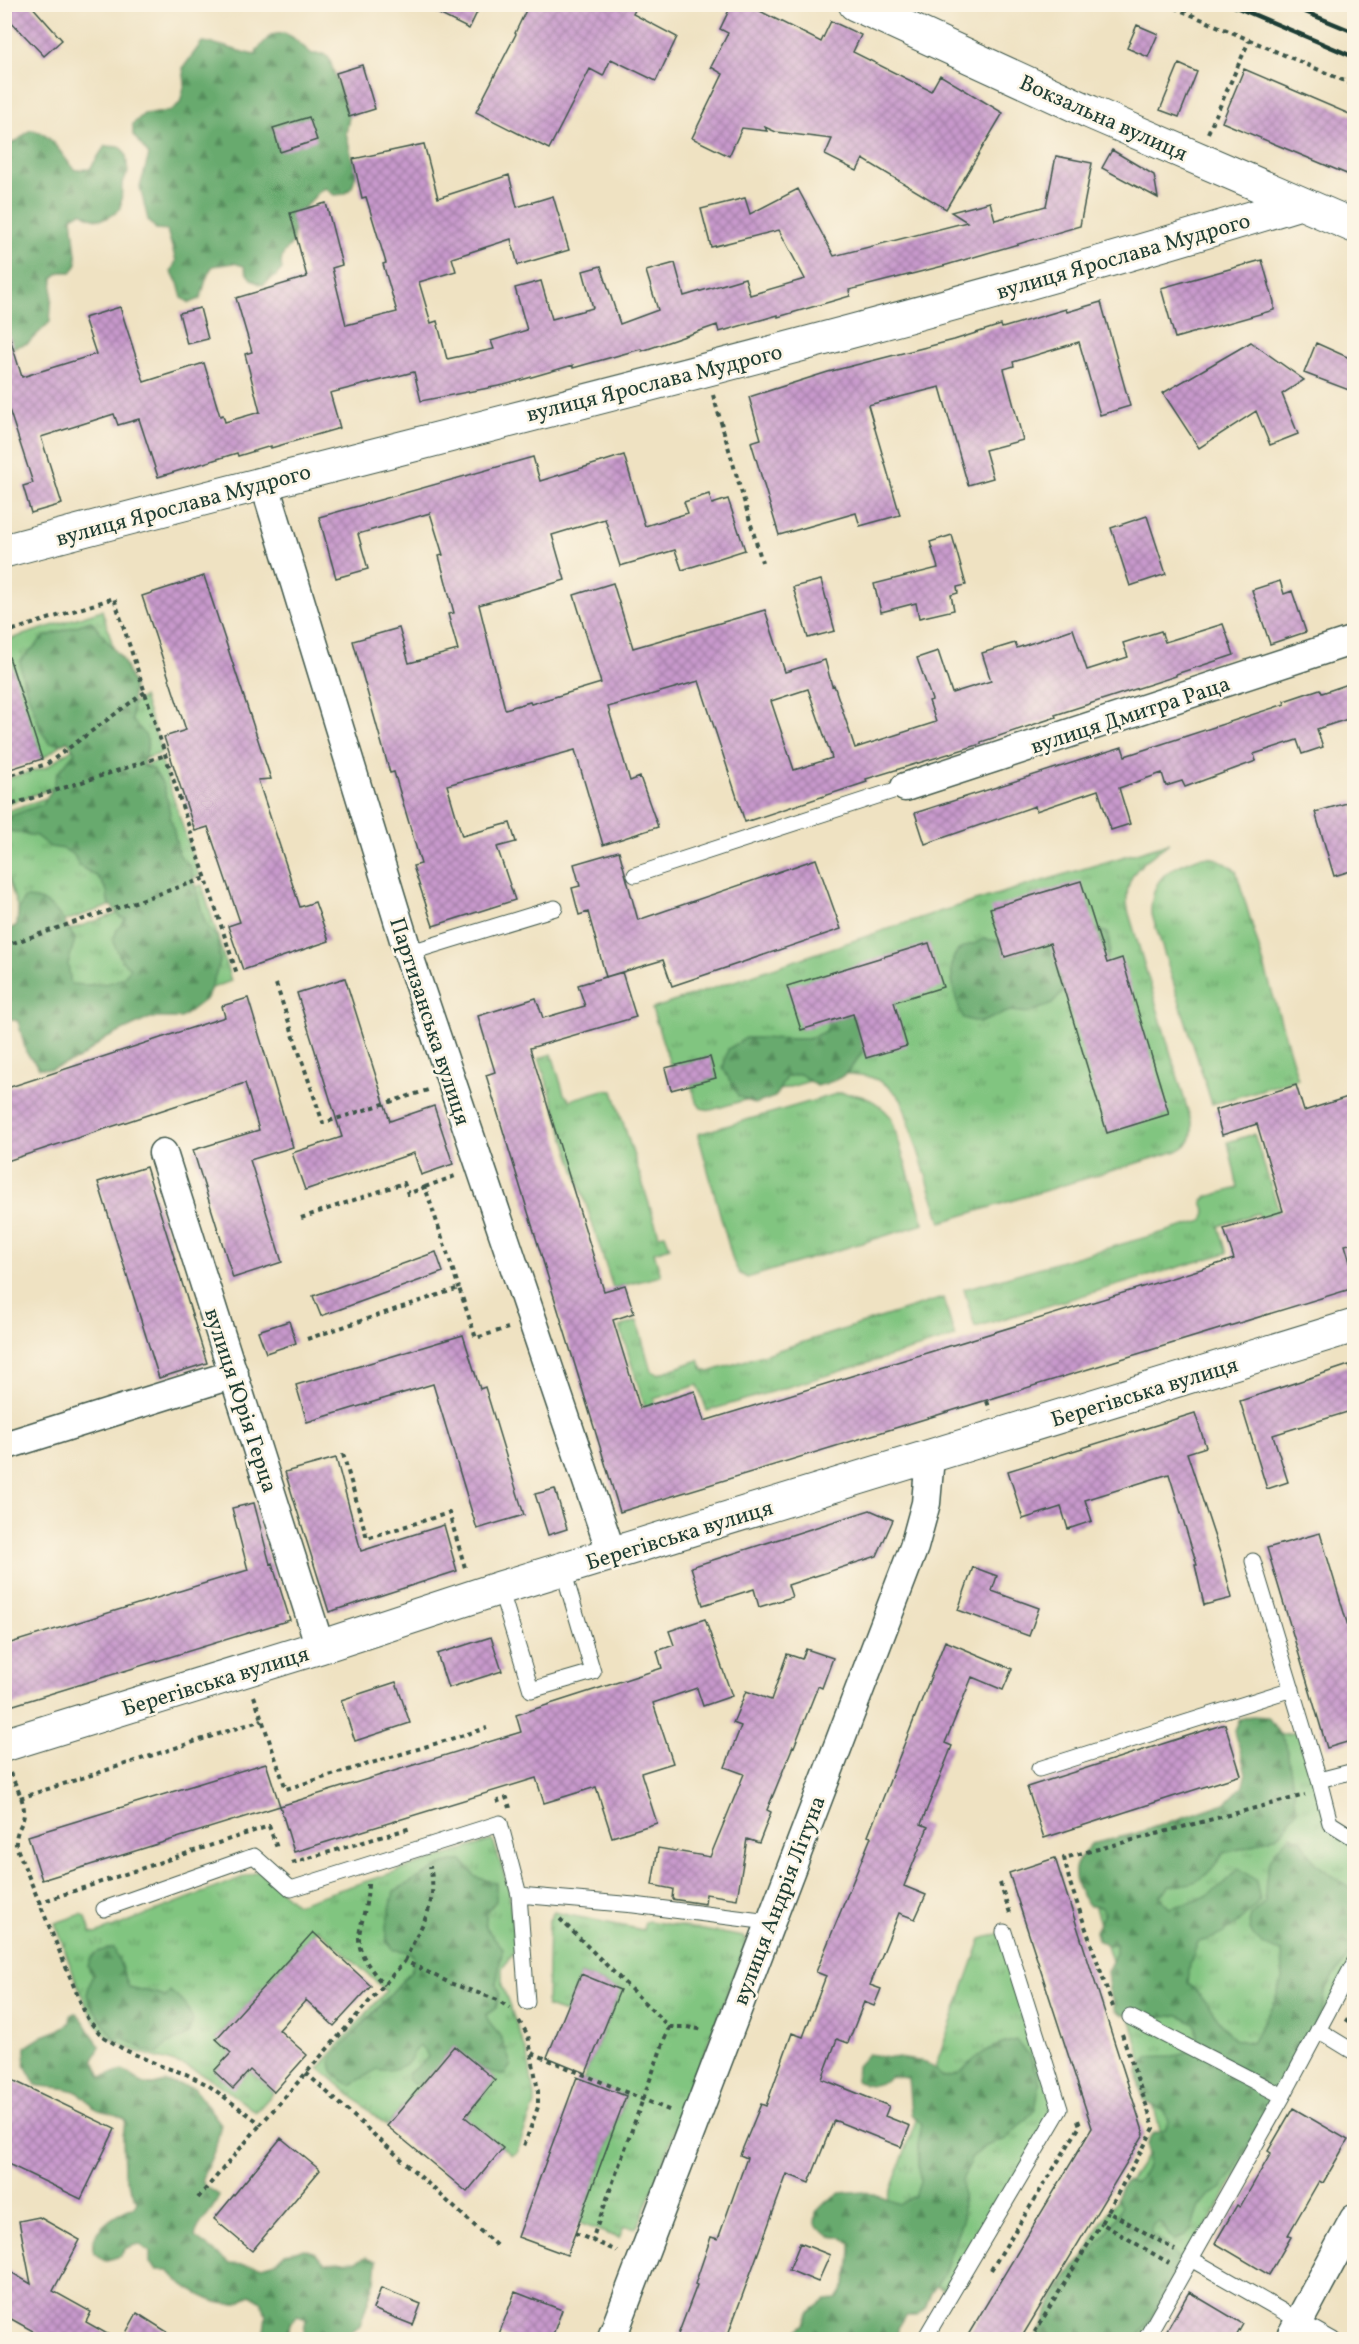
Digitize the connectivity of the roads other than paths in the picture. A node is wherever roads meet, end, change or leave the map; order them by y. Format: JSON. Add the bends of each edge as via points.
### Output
{"nodes":[{"id":1,"x":855,"y":4,"type":"edge"},
{"id":2,"x":1300,"y":203,"type":"junction"},
{"id":3,"x":1354,"y":226,"type":"edge"},
{"id":4,"x":264,"y":482,"type":"junction"},
{"id":5,"x":4,"y":551,"type":"edge"},
{"id":6,"x":1354,"y":640,"type":"edge"},
{"id":7,"x":905,"y":787,"type":"joint"},
{"id":8,"x":635,"y":875,"type":"dead end"},
{"id":9,"x":555,"y":908,"type":"dead end"},
{"id":10,"x":408,"y":953,"type":"junction"},
{"id":11,"x":163,"y":1154,"type":"dead end"},
{"id":12,"x":1354,"y":1326,"type":"edge"},
{"id":13,"x":234,"y":1374,"type":"junction"},
{"id":14,"x":4,"y":1446,"type":"edge"},
{"id":15,"x":930,"y":1457,"type":"junction"},
{"id":16,"x":612,"y":1555,"type":"junction"},
{"id":17,"x":1253,"y":1561,"type":"dead end"},
{"id":18,"x":563,"y":1569,"type":"junction"},
{"id":19,"x":500,"y":1588,"type":"junction"},
{"id":20,"x":320,"y":1647,"type":"junction"},
{"id":21,"x":1292,"y":1689,"type":"junction"},
{"id":22,"x":6,"y":1754,"type":"edge"},
{"id":23,"x":1040,"y":1770,"type":"dead end"},
{"id":24,"x":1354,"y":1771,"type":"edge"},
{"id":25,"x":1320,"y":1785,"type":"junction"},
{"id":26,"x":1354,"y":1838,"type":"edge"},
{"id":27,"x":519,"y":1895,"type":"junction"},
{"id":28,"x":104,"y":1909,"type":"dead end"},
{"id":29,"x":769,"y":1922,"type":"junction"},
{"id":30,"x":1004,"y":1932,"type":"dead end"},
{"id":31,"x":1354,"y":1963,"type":"edge"},
{"id":32,"x":526,"y":2002,"type":"dead end"},
{"id":33,"x":1122,"y":2020,"type":"road end"},
{"id":34,"x":1317,"y":2030,"type":"junction"},
{"id":35,"x":1354,"y":2052,"type":"edge"},
{"id":36,"x":1283,"y":2096,"type":"junction"},
{"id":37,"x":1354,"y":2219,"type":"edge"},
{"id":38,"x":1191,"y":2259,"type":"junction"},
{"id":39,"x":1294,"y":2330,"type":"edge"},
{"id":40,"x":611,"y":2340,"type":"edge"},
{"id":41,"x":924,"y":2340,"type":"edge"},
{"id":42,"x":1145,"y":2340,"type":"edge"},
{"id":43,"x":1333,"y":2340,"type":"edge"}],
"edges":[{"from":1,"to":2,"type":"street","name":"Вокзальна вулиця"},
{"from":2,"to":3,"type":"street","name":"Вокзальна вулиця"},
{"from":2,"to":4,"type":"street","name":"вулиця Ярослава Мудрого","via":[[1072,272]]},
{"from":4,"to":5,"type":"street","name":"вулиця Ярослава Мудрого"},
{"from":4,"to":10,"type":"street","name":"Партизанська вулиця"},
{"from":6,"to":7,"type":"street","name":"вулиця Дмитра Раца"},
{"from":7,"to":8,"type":"lane"},
{"from":9,"to":10,"type":"lane"},
{"from":10,"to":16,"type":"street","name":"Партизанська вулиця"},
{"from":11,"to":13,"type":"street","name":"вулиця Юрія Герца"},
{"from":12,"to":15,"type":"street","name":"Берегівська вулиця"},
{"from":13,"to":14,"type":"street"},
{"from":13,"to":20,"type":"street","name":"вулиця Юрія Герца"},
{"from":15,"to":16,"type":"street","name":"Берегівська вулиця"},
{"from":15,"to":29,"type":"street","name":"вулиця Андрія Літуна","via":[[926,1503],[914,1546]]},
{"from":16,"to":18,"type":"street","name":"Берегівська вулиця"},
{"from":17,"to":21,"type":"lane"},
{"from":18,"to":19,"type":"street","name":"Берегівська вулиця"},
{"from":18,"to":19,"type":"lane","via":[[593,1672],[531,1690]]},
{"from":19,"to":20,"type":"street","name":"Берегівська вулиця"},
{"from":20,"to":22,"type":"street","name":"Берегівська вулиця"},
{"from":21,"to":23,"type":"lane"},
{"from":21,"to":25,"type":"lane"},
{"from":24,"to":25,"type":"lane"},
{"from":25,"to":26,"type":"lane","via":[[1330,1823]]},
{"from":27,"to":28,"type":"lane","via":[[500,1823],[291,1889],[254,1856]]},
{"from":27,"to":29,"type":"lane"},
{"from":27,"to":32,"type":"lane"},
{"from":29,"to":40,"type":"street","name":"вулиця Андрія Літуна"},
{"from":30,"to":41,"type":"lane","via":[[1060,2109]]},
{"from":31,"to":34,"type":"lane"},
{"from":33,"to":36,"type":"lane"},
{"from":34,"to":35,"type":"lane"},
{"from":34,"to":36,"type":"lane"},
{"from":36,"to":38,"type":"lane"},
{"from":37,"to":39,"type":"street"},
{"from":38,"to":39,"type":"lane"},
{"from":38,"to":42,"type":"lane"},
{"from":39,"to":43,"type":"lane"}]}
